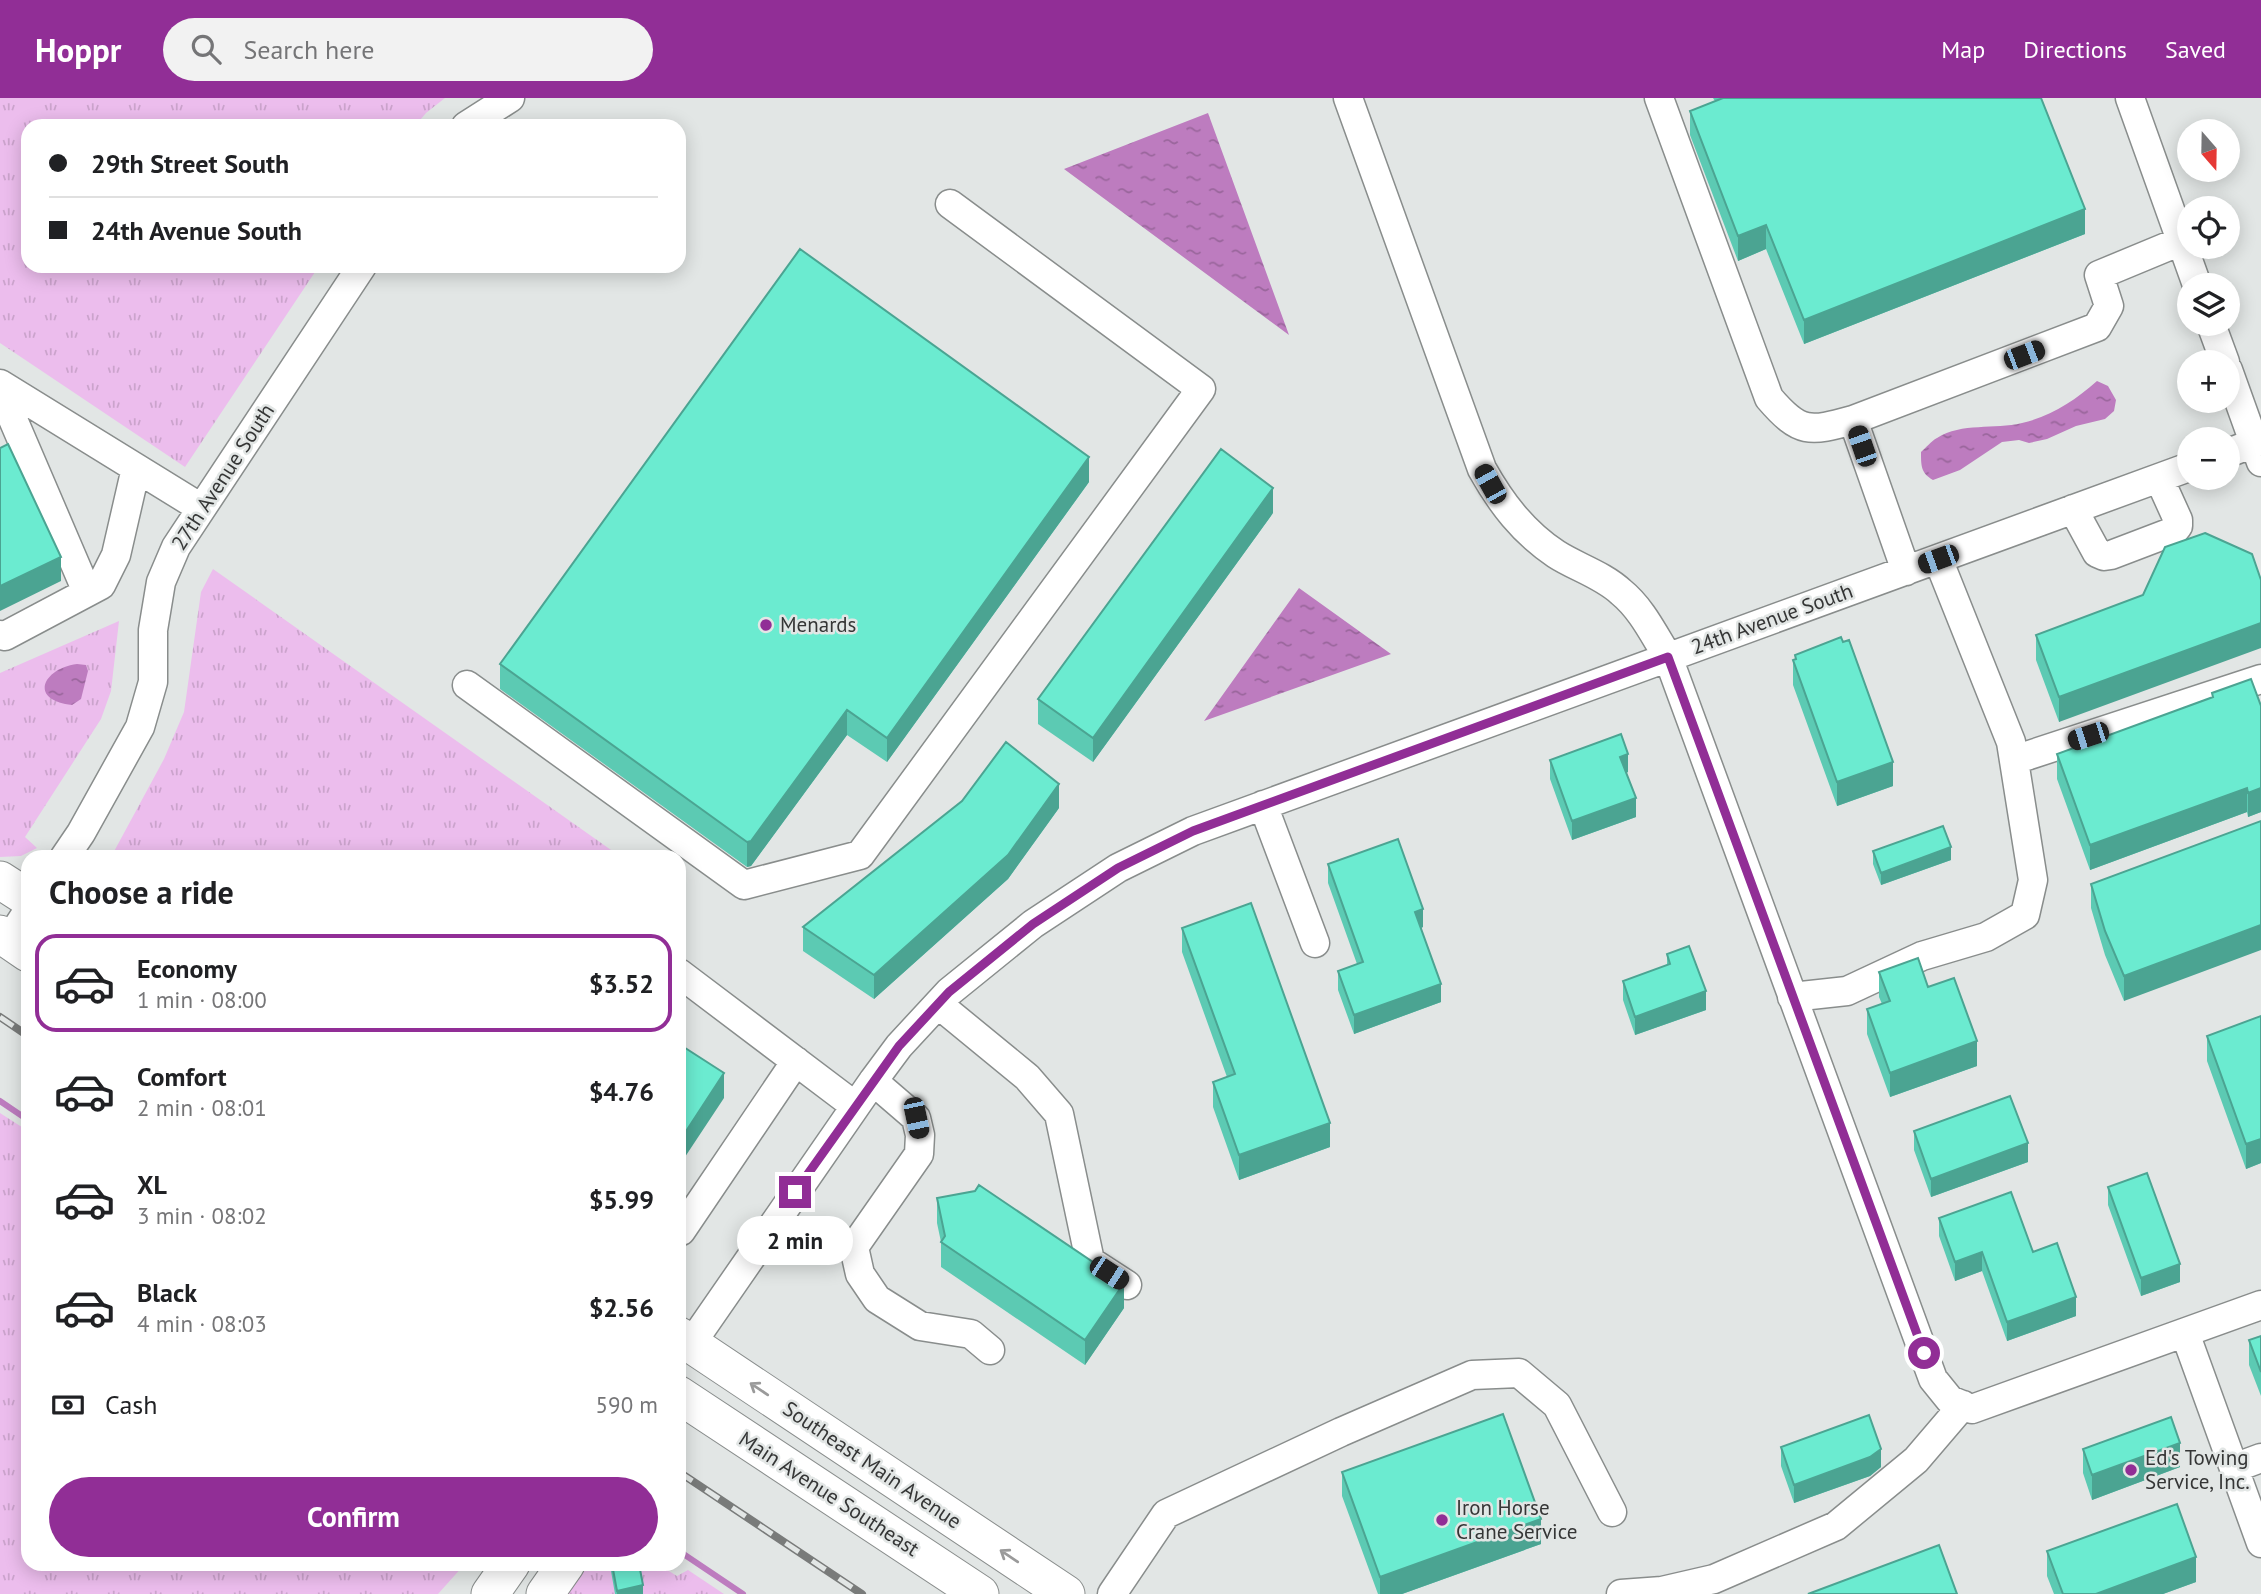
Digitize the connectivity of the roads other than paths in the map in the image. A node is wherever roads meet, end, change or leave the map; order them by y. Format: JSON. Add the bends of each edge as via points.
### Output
{"nodes":[{"id":1,"x":510,"y":98,"type":"edge"},
{"id":2,"x":1348,"y":98,"type":"edge"},
{"id":3,"x":1659,"y":98,"type":"edge"},
{"id":4,"x":2130,"y":98,"type":"edge"},
{"id":5,"x":477,"y":119,"type":"edge"},
{"id":6,"x":950,"y":204,"type":"dead end"},
{"id":7,"x":2177,"y":230,"type":"edge"},
{"id":8,"x":2177,"y":243,"type":"edge"},
{"id":9,"x":357,"y":273,"type":"edge"},
{"id":10,"x":0,"y":386,"type":"edge"},
{"id":11,"x":2238,"y":413,"type":"edge"},
{"id":12,"x":1853,"y":421,"type":"junction"},
{"id":13,"x":2248,"y":453,"type":"edge"},
{"id":14,"x":136,"y":468,"type":"junction"},
{"id":15,"x":2177,"y":471,"type":"edge"},
{"id":16,"x":2159,"y":478,"type":"junction"},
{"id":17,"x":201,"y":508,"type":"junction"},
{"id":18,"x":2073,"y":509,"type":"junction"},
{"id":19,"x":1938,"y":559,"type":"junction"},
{"id":20,"x":1906,"y":571,"type":"junction"},
{"id":21,"x":87,"y":592,"type":"junction"},
{"id":22,"x":0,"y":635,"type":"edge"},
{"id":23,"x":1668,"y":657,"type":"junction"},
{"id":24,"x":2261,"y":679,"type":"edge"},
{"id":25,"x":467,"y":685,"type":"dead end"},
{"id":26,"x":2014,"y":760,"type":"junction"},
{"id":27,"x":1263,"y":805,"type":"junction"},
{"id":28,"x":69,"y":850,"type":"edge"},
{"id":29,"x":0,"y":880,"type":"edge"},
{"id":30,"x":21,"y":894,"type":"edge"},
{"id":31,"x":1315,"y":943,"type":"dead end"},
{"id":32,"x":686,"y":978,"type":"edge"},
{"id":33,"x":1793,"y":997,"type":"junction"},
{"id":34,"x":938,"y":1004,"type":"junction"},
{"id":35,"x":796,"y":1061,"type":"junction"},
{"id":36,"x":873,"y":1081,"type":"junction"},
{"id":37,"x":855,"y":1106,"type":"junction"},
{"id":38,"x":686,"y":1224,"type":"edge"},
{"id":39,"x":1127,"y":1285,"type":"dead end"},
{"id":40,"x":2261,"y":1305,"type":"edge"},
{"id":41,"x":2185,"y":1333,"type":"junction"},
{"id":42,"x":686,"y":1343,"type":"edge"},
{"id":43,"x":686,"y":1349,"type":"edge"},
{"id":44,"x":990,"y":1350,"type":"dead end"},
{"id":45,"x":686,"y":1400,"type":"edge"},
{"id":46,"x":1956,"y":1402,"type":"junction"},
{"id":47,"x":2261,"y":1458,"type":"edge"},
{"id":48,"x":2234,"y":1468,"type":"junction"},
{"id":49,"x":1612,"y":1512,"type":"dead end"},
{"id":50,"x":2261,"y":1543,"type":"edge"},
{"id":51,"x":506,"y":1571,"type":"edge"},
{"id":52,"x":561,"y":1571,"type":"edge"},
{"id":53,"x":490,"y":1594,"type":"edge"},
{"id":54,"x":545,"y":1594,"type":"edge"},
{"id":55,"x":980,"y":1594,"type":"edge"},
{"id":56,"x":1066,"y":1594,"type":"edge"},
{"id":57,"x":1112,"y":1594,"type":"edge"},
{"id":58,"x":1621,"y":1594,"type":"edge"}],
"edges":[{"from":1,"to":5,"type":"street"},
{"from":2,"to":23,"type":"street","via":[[1482,470],[1523,528],[1620,590],[1639,610]]},
{"from":3,"to":12,"type":"street","via":[[1769,398],[1799,427],[1821,429]]},
{"from":4,"to":7,"type":"street"},
{"from":6,"to":25,"type":"street","via":[[1201,389],[860,855],[744,886]]},
{"from":8,"to":12,"type":"street","via":[[2099,275],[2109,306],[2097,327]]},
{"from":9,"to":17,"type":"street","name":"27th Avenue South"},
{"from":10,"to":14,"type":"street"},
{"from":10,"to":21,"type":"street"},
{"from":11,"to":13,"type":"street"},
{"from":12,"to":20,"type":"street"},
{"from":14,"to":17,"type":"street"},
{"from":14,"to":21,"type":"street","via":[[116,555],[101,585]]},
{"from":15,"to":16,"type":"street","name":"24th Avenue South"},
{"from":16,"to":18,"type":"street","name":"24th Avenue South"},
{"from":16,"to":18,"type":"street","via":[[2178,526],[2111,555],[2097,553]]},
{"from":17,"to":28,"type":"street","name":"27th Avenue South","via":[[161,582],[153,631],[153,682],[140,727]]},
{"from":18,"to":19,"type":"street","name":"24th Avenue South"},
{"from":19,"to":20,"type":"street","name":"24th Avenue South"},
{"from":19,"to":26,"type":"street","via":[[2011,742]]},
{"from":20,"to":23,"type":"street","name":"24th Avenue South"},
{"from":21,"to":22,"type":"street"},
{"from":23,"to":27,"type":"street","name":"24th Avenue South"},
{"from":23,"to":33,"type":"street"},
{"from":24,"to":26,"type":"street"},
{"from":26,"to":33,"type":"street","via":[[2033,880],[2025,915],[1986,937],[1922,956],[1847,991]]},
{"from":27,"to":31,"type":"street"},
{"from":27,"to":34,"type":"street","name":"24th Avenue South","via":[[1193,831],[1118,868],[1033,924]]},
{"from":29,"to":30,"type":"main road"},
{"from":32,"to":35,"type":"street"},
{"from":33,"to":46,"type":"street","via":[[1933,1379]]},
{"from":34,"to":36,"type":"street","name":"24th Avenue South"},
{"from":34,"to":39,"type":"street","via":[[1027,1077],[1059,1114],[1090,1261]]},
{"from":35,"to":37,"type":"street"},
{"from":35,"to":38,"type":"street"},
{"from":36,"to":37,"type":"street","name":"24th Avenue South"},
{"from":36,"to":44,"type":"street","via":[[916,1118],[919,1154],[854,1247],[860,1274],[877,1299],[920,1326],[971,1334]]},
{"from":37,"to":42,"type":"street","name":"24th Avenue South"},
{"from":40,"to":41,"type":"street"},
{"from":41,"to":46,"type":"street","via":[[1972,1409]]},
{"from":41,"to":48,"type":"street"},
{"from":56,"to":43,"type":"main road","name":"Southeast Main Avenue","one_way":true},
{"from":45,"to":55,"type":"main road","name":"Main Avenue Southeast"},
{"from":46,"to":58,"type":"street","via":[[1916,1460],[1836,1526],[1714,1579],[1662,1591]]},
{"from":47,"to":48,"type":"street"},
{"from":48,"to":50,"type":"street"},
{"from":49,"to":57,"type":"street","via":[[1557,1405],[1519,1373],[1472,1375],[1166,1514]]},
{"from":51,"to":53,"type":"main road"},
{"from":52,"to":54,"type":"main road"}]}
